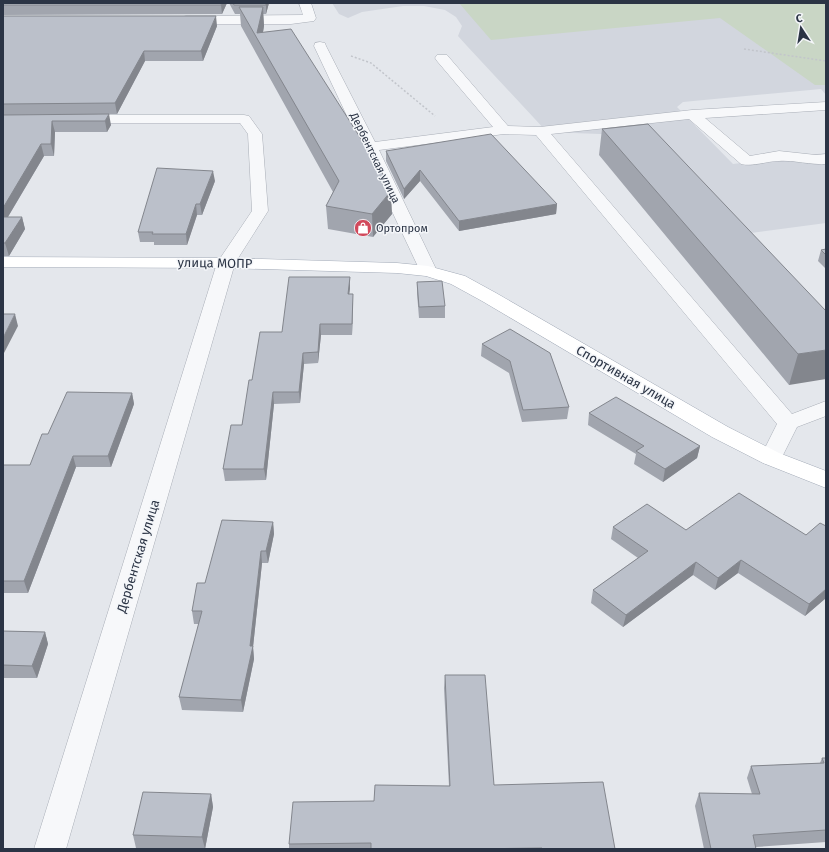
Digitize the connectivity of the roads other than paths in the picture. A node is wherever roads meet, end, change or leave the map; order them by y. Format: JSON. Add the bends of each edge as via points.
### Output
{"nodes":[{"id":1,"x":305,"y":3,"type":"edge"},
{"id":2,"x":176,"y":20,"type":"edge"},
{"id":3,"x":320,"y":46,"type":"road end"},
{"id":4,"x":442,"y":58,"type":"dead end"},
{"id":5,"x":826,"y":106,"type":"edge"},
{"id":6,"x":692,"y":114,"type":"junction"},
{"id":7,"x":65,"y":120,"type":"edge"},
{"id":8,"x":504,"y":130,"type":"junction"},
{"id":9,"x":540,"y":131,"type":"junction"},
{"id":10,"x":370,"y":147,"type":"junction"},
{"id":11,"x":826,"y":159,"type":"edge"},
{"id":12,"x":3,"y":262,"type":"edge"},
{"id":13,"x":226,"y":263,"type":"junction"},
{"id":14,"x":428,"y":271,"type":"junction"},
{"id":15,"x":826,"y":408,"type":"edge"},
{"id":16,"x":788,"y":423,"type":"junction"},
{"id":17,"x":771,"y":458,"type":"junction"},
{"id":18,"x":826,"y":480,"type":"edge"},
{"id":19,"x":50,"y":849,"type":"edge"}],
"edges":[{"from":1,"to":2,"type":"street","via":[[310,18],[291,20],[216,14]]},
{"from":3,"to":10,"type":"street","name":"Дербентская улица"},
{"from":4,"to":8,"type":"street"},
{"from":5,"to":6,"type":"street"},
{"from":6,"to":9,"type":"street"},
{"from":6,"to":11,"type":"street","via":[[747,161],[779,156]]},
{"from":7,"to":13,"type":"street","name":"Дербентская улица","via":[[244,119],[255,134],[260,211]]},
{"from":8,"to":9,"type":"street"},
{"from":8,"to":10,"type":"street"},
{"from":9,"to":16,"type":"street"},
{"from":10,"to":14,"type":"street","name":"Дербентская улица"},
{"from":12,"to":13,"type":"main road","name":"улица МОПР"},
{"from":13,"to":14,"type":"main road","name":"улица МОПР"},
{"from":13,"to":19,"type":"street","name":"Дербентская улица"},
{"from":14,"to":17,"type":"main road","name":"Спортивная улица","via":[[458,280],[720,432]]},
{"from":15,"to":16,"type":"street"},
{"from":16,"to":17,"type":"street"},
{"from":17,"to":18,"type":"main road","name":"Спортивная улица"}]}
